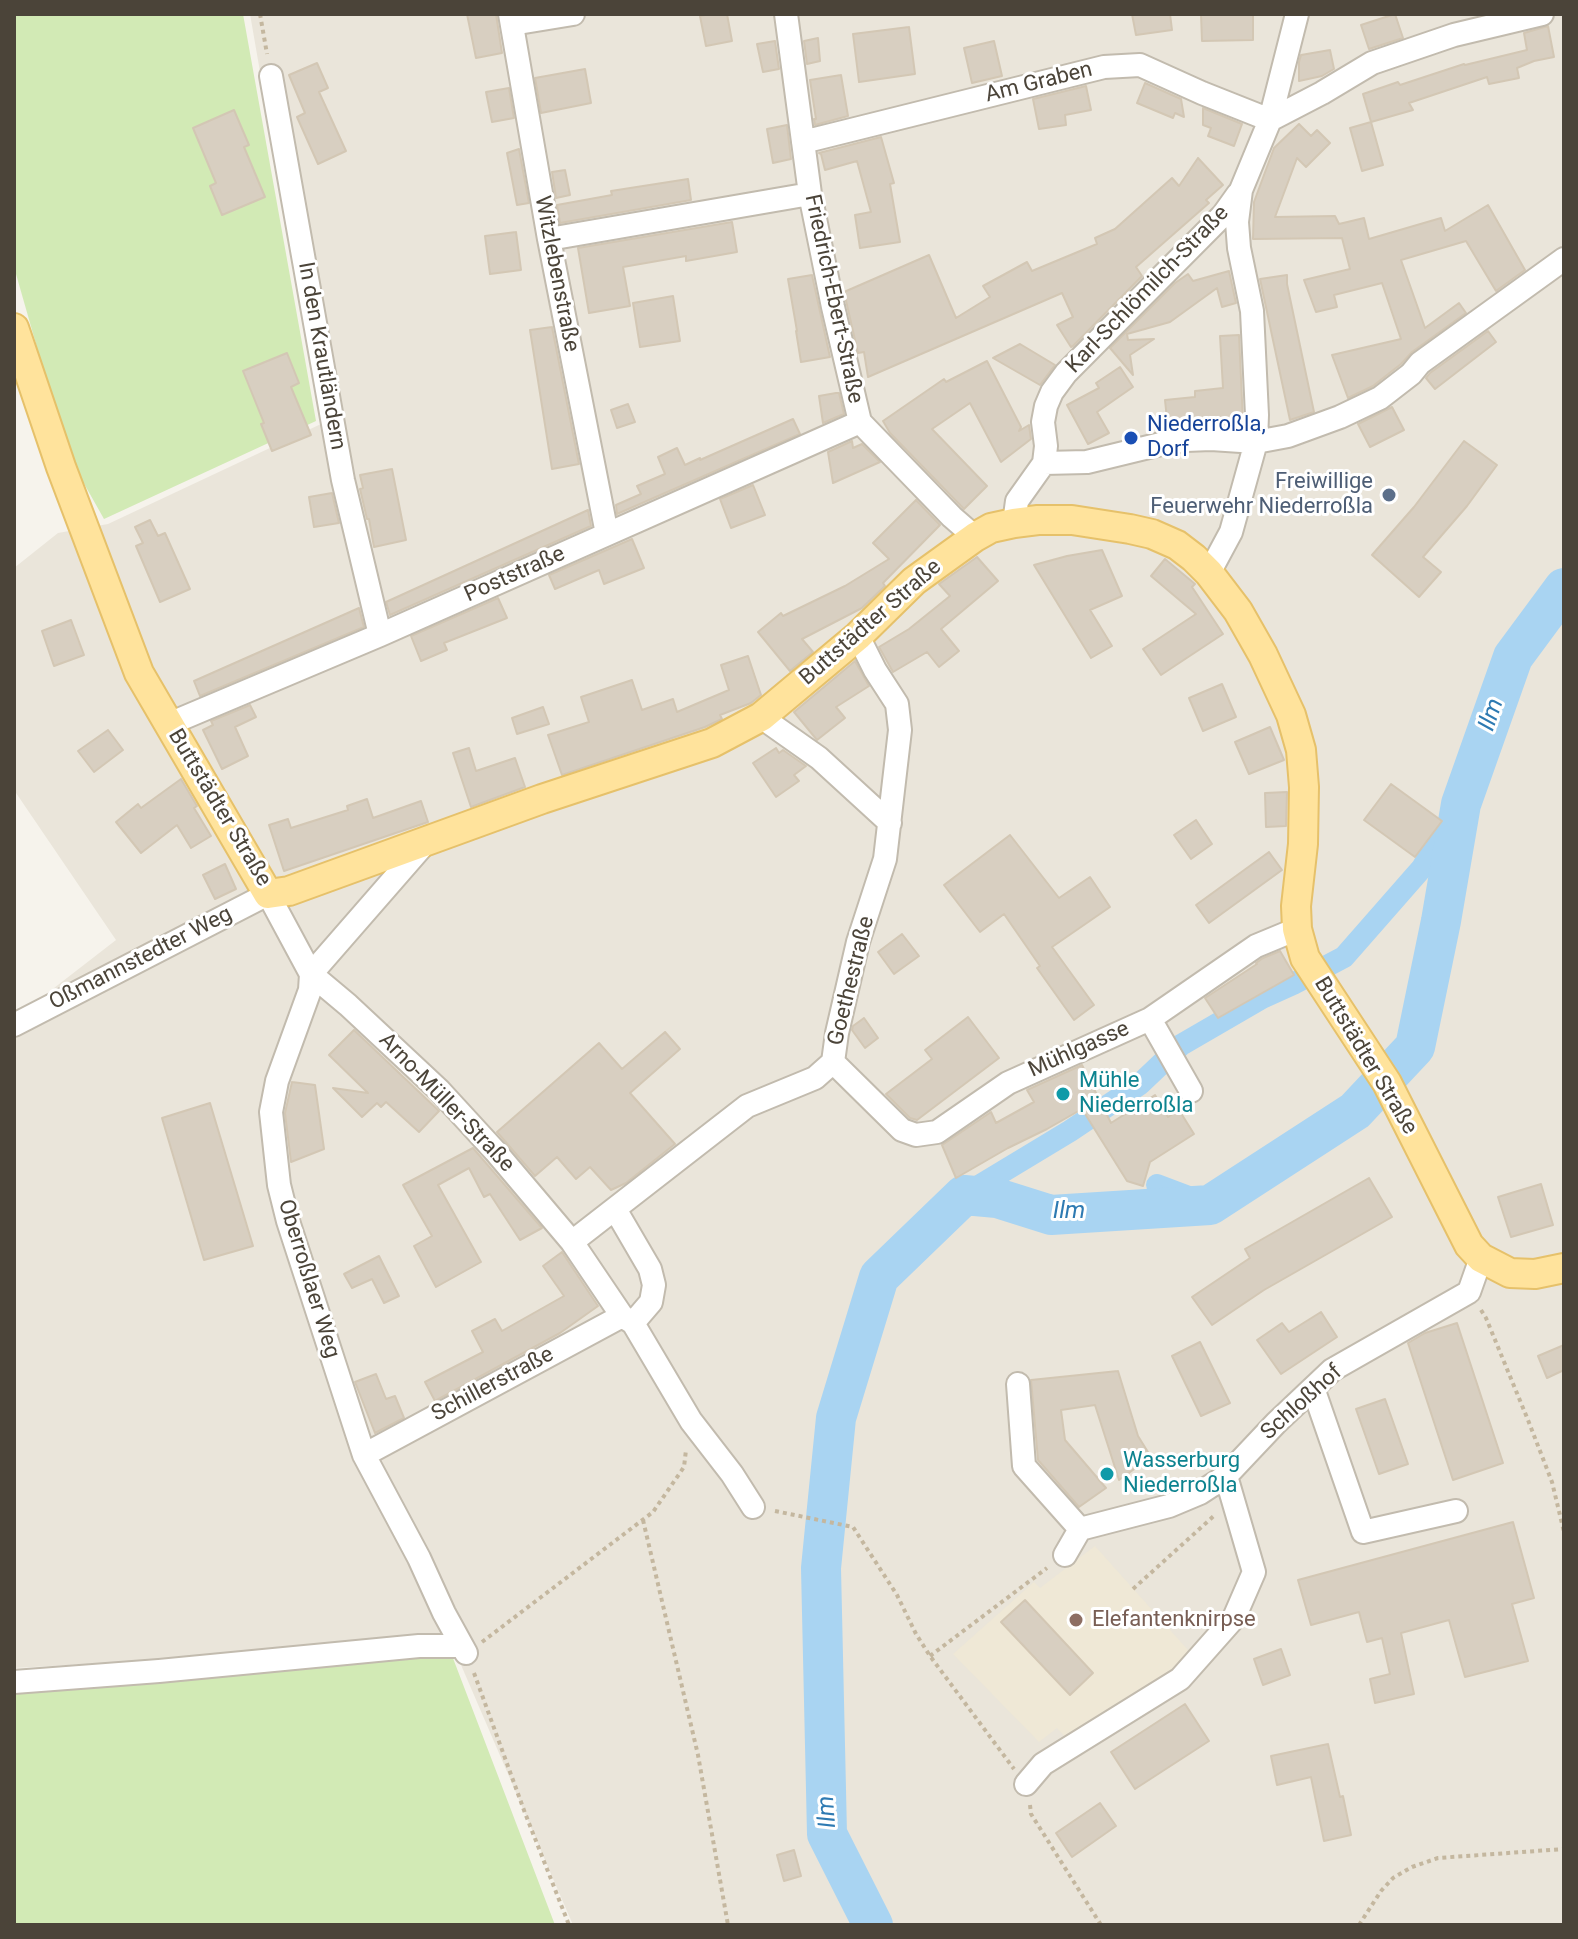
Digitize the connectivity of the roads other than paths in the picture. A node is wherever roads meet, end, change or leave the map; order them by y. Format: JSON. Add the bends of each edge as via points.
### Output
{"nodes":[{"id":1,"x":573,"y":14,"type":"edge"},
{"id":2,"x":786,"y":14,"type":"edge"},
{"id":3,"x":1297,"y":14,"type":"edge"},
{"id":4,"x":1542,"y":14,"type":"edge"},
{"id":5,"x":511,"y":19,"type":"edge"},
{"id":6,"x":271,"y":76,"type":"road end"},
{"id":7,"x":1270,"y":120,"type":"junction"},
{"id":8,"x":803,"y":142,"type":"junction"},
{"id":9,"x":1241,"y":190,"type":"junction"},
{"id":10,"x":810,"y":194,"type":"junction"},
{"id":11,"x":549,"y":239,"type":"junction"},
{"id":12,"x":1564,"y":259,"type":"edge"},
{"id":13,"x":14,"y":328,"type":"edge"},
{"id":14,"x":860,"y":422,"type":"junction"},
{"id":15,"x":1256,"y":442,"type":"junction"},
{"id":16,"x":1044,"y":463,"type":"junction"},
{"id":17,"x":1014,"y":523,"type":"junction"},
{"id":18,"x":607,"y":534,"type":"junction"},
{"id":19,"x":975,"y":537,"type":"junction"},
{"id":20,"x":1209,"y":573,"type":"junction"},
{"id":21,"x":380,"y":635,"type":"junction"},
{"id":22,"x":858,"y":636,"type":"junction"},
{"id":23,"x":761,"y":717,"type":"junction"},
{"id":24,"x":169,"y":724,"type":"junction"},
{"id":25,"x":890,"y":823,"type":"junction"},
{"id":26,"x":426,"y":842,"type":"junction"},
{"id":27,"x":268,"y":894,"type":"junction"},
{"id":28,"x":1297,"y":929,"type":"junction"},
{"id":29,"x":311,"y":974,"type":"junction"},
{"id":30,"x":1150,"y":1019,"type":"junction"},
{"id":31,"x":14,"y":1025,"type":"edge"},
{"id":32,"x":833,"y":1062,"type":"junction"},
{"id":33,"x":1191,"y":1091,"type":"dead end"},
{"id":34,"x":615,"y":1209,"type":"junction"},
{"id":35,"x":572,"y":1242,"type":"junction"},
{"id":36,"x":1481,"y":1258,"type":"junction"},
{"id":37,"x":1564,"y":1268,"type":"edge"},
{"id":38,"x":627,"y":1319,"type":"junction"},
{"id":39,"x":1018,"y":1384,"type":"dead end"},
{"id":40,"x":1313,"y":1388,"type":"junction"},
{"id":41,"x":364,"y":1455,"type":"junction"},
{"id":42,"x":1226,"y":1476,"type":"junction"},
{"id":43,"x":753,"y":1507,"type":"dead end"},
{"id":44,"x":1456,"y":1511,"type":"dead end"},
{"id":45,"x":1080,"y":1529,"type":"junction"},
{"id":46,"x":1065,"y":1555,"type":"road end"},
{"id":47,"x":444,"y":1613,"type":"junction"},
{"id":48,"x":419,"y":1646,"type":"junction"},
{"id":49,"x":14,"y":1682,"type":"edge"},
{"id":50,"x":1026,"y":1784,"type":"road end"}],
"edges":[{"from":1,"to":5,"type":"street"},
{"from":2,"to":8,"type":"street","name":"Friedrich-Ebert-Straße"},
{"from":3,"to":7,"type":"street"},
{"from":4,"to":7,"type":"street","via":[[1454,35],[1372,63]]},
{"from":5,"to":11,"type":"street","name":"Witzlebenstraße"},
{"from":6,"to":21,"type":"street","name":"In den Krautländern","via":[[343,480]]},
{"from":7,"to":8,"type":"street","name":"Am Graben","via":[[1140,65],[1104,67]]},
{"from":7,"to":9,"type":"street"},
{"from":8,"to":10,"type":"street","name":"Friedrich-Ebert-Straße"},
{"from":9,"to":15,"type":"street","via":[[1237,222],[1252,311]]},
{"from":9,"to":16,"type":"street","name":"Karl-Schlömilch-Straße","via":[[1052,392],[1043,422]]},
{"from":10,"to":11,"type":"street"},
{"from":10,"to":14,"type":"street","name":"Friedrich-Ebert-Straße"},
{"from":11,"to":18,"type":"street","name":"Witzlebenstraße"},
{"from":12,"to":15,"type":"street","via":[[1380,398],[1288,436]]},
{"from":13,"to":24,"type":"main road","name":"Buttstädter Straße","via":[[139,673]]},
{"from":14,"to":18,"type":"street","name":"Poststraße"},
{"from":14,"to":19,"type":"street","name":"Friedrich-Ebert-Straße"},
{"from":15,"to":16,"type":"street","via":[[1186,440],[1087,462]]},
{"from":15,"to":20,"type":"street","via":[[1231,532]]},
{"from":16,"to":17,"type":"street","via":[[1017,501]]},
{"from":17,"to":19,"type":"main road","name":"Buttstädter Straße"},
{"from":17,"to":20,"type":"main road","name":"Buttstädter Straße","via":[[1072,520],[1152,534],[1177,545]]},
{"from":18,"to":21,"type":"street","name":"Poststraße"},
{"from":19,"to":22,"type":"main road","name":"Buttstädter Straße","via":[[914,581]]},
{"from":20,"to":28,"type":"main road","name":"Buttstädter Straße","via":[[1263,655],[1301,750],[1303,844]]},
{"from":21,"to":24,"type":"street","name":"Poststraße"},
{"from":22,"to":23,"type":"main road","name":"Buttstädter Straße"},
{"from":22,"to":25,"type":"street","name":"Goethestraße","via":[[897,704],[900,730]]},
{"from":23,"to":25,"type":"street","via":[[819,758]]},
{"from":23,"to":26,"type":"main road","name":"Buttstädter Straße","via":[[712,743]]},
{"from":24,"to":27,"type":"main road","name":"Buttstädter Straße"},
{"from":25,"to":32,"type":"street","name":"Goethestraße"},
{"from":26,"to":27,"type":"main road","name":"Buttstädter Straße"},
{"from":26,"to":29,"type":"street"},
{"from":27,"to":29,"type":"street"},
{"from":27,"to":31,"type":"street","name":"Oßmannstedter Weg"},
{"from":28,"to":30,"type":"street","name":"Mühlgasse","via":[[1256,946]]},
{"from":28,"to":36,"type":"main road","name":"Buttstädter Straße","via":[[1305,958],[1387,1083],[1452,1214]]},
{"from":29,"to":35,"type":"street","name":"Arno-Müller-Straße","via":[[439,1090]]},
{"from":29,"to":41,"type":"street","name":"Oberroßlaer Weg","via":[[277,1081],[273,1136],[288,1221]]},
{"from":30,"to":32,"type":"street","name":"Mühlgasse","via":[[1008,1083],[937,1132],[916,1135],[902,1130]]},
{"from":30,"to":33,"type":"street"},
{"from":32,"to":34,"type":"street","name":"Goethestraße","via":[[815,1078],[747,1106]]},
{"from":34,"to":35,"type":"street","name":"Goethestraße"},
{"from":34,"to":38,"type":"street","via":[[654,1285],[651,1302]]},
{"from":35,"to":38,"type":"street","name":"Arno-Müller-Straße"},
{"from":36,"to":37,"type":"main road","via":[[1510,1273]]},
{"from":36,"to":40,"type":"street","name":"Schloßhof","via":[[1469,1292],[1332,1370]]},
{"from":38,"to":41,"type":"street","name":"Schillerstraße"},
{"from":38,"to":43,"type":"street","name":"Arno-Müller-Straße"},
{"from":39,"to":45,"type":"street","via":[[1024,1466]]},
{"from":40,"to":42,"type":"street","name":"Schloßhof"},
{"from":40,"to":44,"type":"street","via":[[1363,1532]]},
{"from":41,"to":47,"type":"street","name":"Oberroßlaer Weg"},
{"from":42,"to":45,"type":"street","name":"Schloßhof","via":[[1169,1506]]},
{"from":42,"to":50,"type":"street","via":[[1254,1572],[1234,1618],[1180,1679],[1043,1764]]},
{"from":45,"to":46,"type":"street"},
{"from":47,"to":48,"type":"street"},
{"from":47,"to":48,"type":"street","name":"Oberroßlaer Weg","via":[[464,1649]]},
{"from":48,"to":49,"type":"street"}]}
